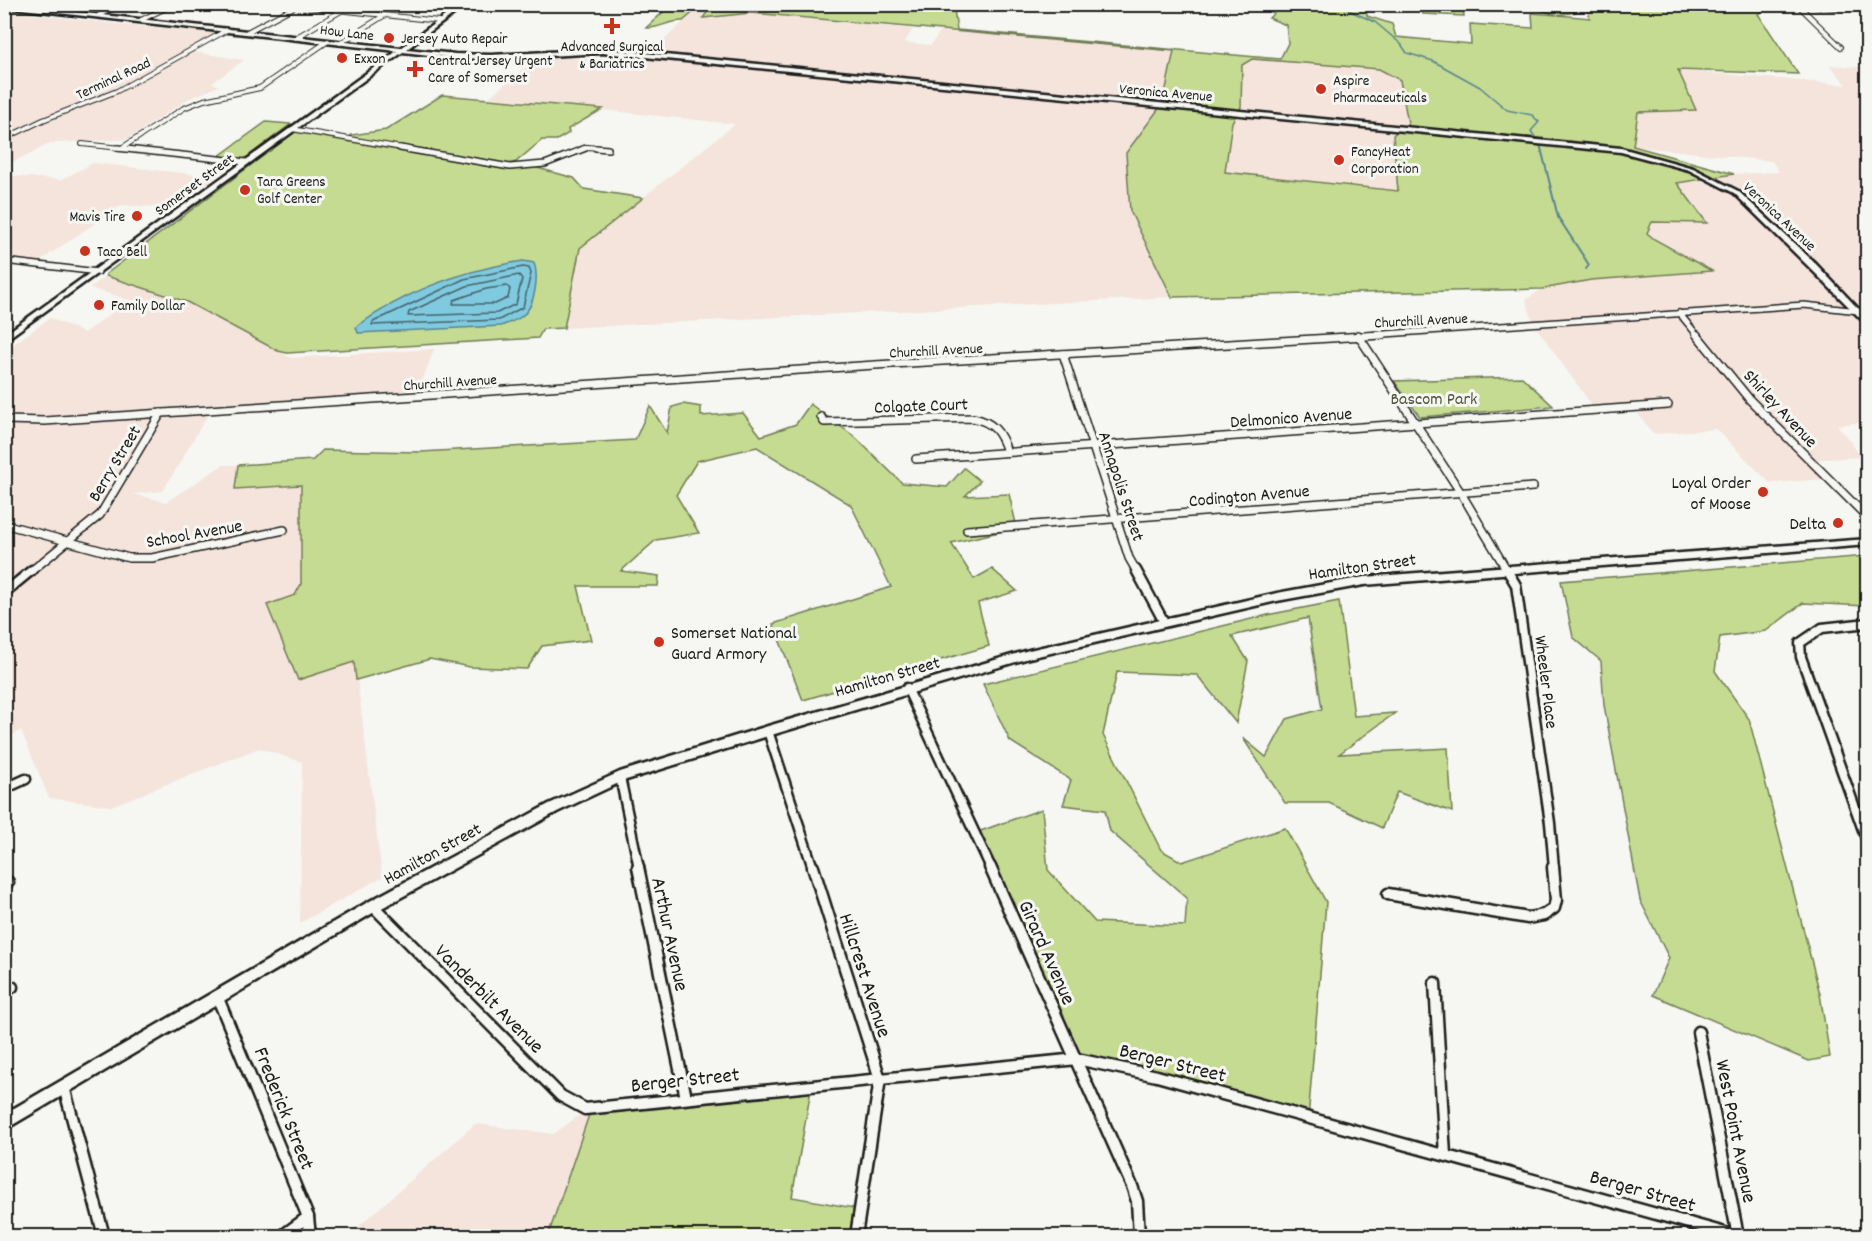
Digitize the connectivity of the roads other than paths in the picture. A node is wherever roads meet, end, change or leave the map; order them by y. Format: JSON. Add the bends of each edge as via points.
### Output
{"nodes":[{"id":1,"x":4,"y":4,"type":"edge"},
{"id":2,"x":67,"y":4,"type":"edge"},
{"id":3,"x":121,"y":4,"type":"edge"},
{"id":4,"x":174,"y":4,"type":"edge"},
{"id":5,"x":283,"y":4,"type":"edge"},
{"id":6,"x":353,"y":4,"type":"edge"},
{"id":7,"x":465,"y":4,"type":"edge"},
{"id":8,"x":1797,"y":4,"type":"edge"},
{"id":9,"x":1802,"y":4,"type":"edge"},
{"id":10,"x":14,"y":5,"type":"edge"},
{"id":11,"x":297,"y":5,"type":"edge"},
{"id":12,"x":1868,"y":9,"type":"edge"},
{"id":13,"x":54,"y":10,"type":"junction"},
{"id":14,"x":341,"y":11,"type":"junction"},
{"id":15,"x":99,"y":15,"type":"junction"},
{"id":16,"x":385,"y":15,"type":"junction"},
{"id":17,"x":141,"y":20,"type":"junction"},
{"id":18,"x":440,"y":21,"type":"junction"},
{"id":19,"x":227,"y":30,"type":"junction"},
{"id":20,"x":247,"y":32,"type":"junction"},
{"id":21,"x":295,"y":38,"type":"junction"},
{"id":22,"x":328,"y":41,"type":"junction"},
{"id":23,"x":340,"y":43,"type":"junction"},
{"id":24,"x":1841,"y":47,"type":"dead end"},
{"id":25,"x":399,"y":51,"type":"junction"},
{"id":26,"x":291,"y":129,"type":"junction"},
{"id":27,"x":4,"y":139,"type":"edge"},
{"id":28,"x":82,"y":144,"type":"dead end"},
{"id":29,"x":120,"y":148,"type":"junction"},
{"id":30,"x":608,"y":149,"type":"dead end"},
{"id":31,"x":246,"y":162,"type":"junction"},
{"id":32,"x":4,"y":261,"type":"edge"},
{"id":33,"x":98,"y":272,"type":"junction"},
{"id":34,"x":1857,"y":312,"type":"junction"},
{"id":35,"x":1868,"y":312,"type":"edge"},
{"id":36,"x":1679,"y":313,"type":"junction"},
{"id":37,"x":1868,"y":324,"type":"edge"},
{"id":38,"x":1358,"y":335,"type":"junction"},
{"id":39,"x":4,"y":339,"type":"edge"},
{"id":40,"x":1063,"y":354,"type":"junction"},
{"id":41,"x":1668,"y":405,"type":"dead end"},
{"id":42,"x":161,"y":413,"type":"junction"},
{"id":43,"x":821,"y":417,"type":"dead end"},
{"id":44,"x":4,"y":420,"type":"edge"},
{"id":45,"x":1416,"y":423,"type":"junction"},
{"id":46,"x":1094,"y":445,"type":"junction"},
{"id":47,"x":1008,"y":452,"type":"junction"},
{"id":48,"x":916,"y":459,"type":"dead end"},
{"id":49,"x":1533,"y":487,"type":"dead end"},
{"id":50,"x":1461,"y":493,"type":"junction"},
{"id":51,"x":1868,"y":518,"type":"edge"},
{"id":52,"x":1117,"y":519,"type":"junction"},
{"id":53,"x":4,"y":524,"type":"edge"},
{"id":54,"x":284,"y":530,"type":"dead end"},
{"id":55,"x":967,"y":530,"type":"dead end"},
{"id":56,"x":69,"y":542,"type":"junction"},
{"id":57,"x":1868,"y":542,"type":"edge"},
{"id":58,"x":1507,"y":569,"type":"junction"},
{"id":59,"x":4,"y":593,"type":"edge"},
{"id":60,"x":1164,"y":622,"type":"junction"},
{"id":61,"x":1868,"y":623,"type":"edge"},
{"id":62,"x":907,"y":688,"type":"junction"},
{"id":63,"x":768,"y":730,"type":"junction"},
{"id":64,"x":620,"y":777,"type":"junction"},
{"id":65,"x":26,"y":779,"type":"dead end"},
{"id":66,"x":4,"y":789,"type":"edge"},
{"id":67,"x":1868,"y":844,"type":"edge"},
{"id":68,"x":1388,"y":894,"type":"dead end"},
{"id":69,"x":373,"y":906,"type":"junction"},
{"id":70,"x":1435,"y":983,"type":"dead end"},
{"id":71,"x":218,"y":996,"type":"junction"},
{"id":72,"x":1698,"y":1032,"type":"dead end"},
{"id":73,"x":1077,"y":1059,"type":"junction"},
{"id":74,"x":880,"y":1078,"type":"junction"},
{"id":75,"x":64,"y":1087,"type":"junction"},
{"id":76,"x":686,"y":1098,"type":"junction"},
{"id":77,"x":585,"y":1109,"type":"joint"},
{"id":78,"x":4,"y":1123,"type":"edge"},
{"id":79,"x":1445,"y":1155,"type":"junction"},
{"id":80,"x":308,"y":1217,"type":"junction"},
{"id":81,"x":104,"y":1236,"type":"edge"},
{"id":82,"x":282,"y":1236,"type":"edge"},
{"id":83,"x":310,"y":1236,"type":"edge"},
{"id":84,"x":856,"y":1236,"type":"edge"},
{"id":85,"x":1139,"y":1236,"type":"edge"},
{"id":86,"x":1737,"y":1236,"type":"edge"}],
"edges":[{"from":1,"to":10,"type":"main road","name":"How Lane"},
{"from":2,"to":13,"type":"street"},
{"from":3,"to":15,"type":"street"},
{"from":4,"to":17,"type":"street"},
{"from":5,"to":11,"type":"street"},
{"from":6,"to":14,"type":"street"},
{"from":7,"to":18,"type":"main road","name":"Somerset Street"},
{"from":8,"to":24,"type":"street"},
{"from":9,"to":12,"type":"main road"},
{"from":10,"to":13,"type":"main road","name":"How Lane"},
{"from":11,"to":14,"type":"street"},
{"from":11,"to":20,"type":"street"},
{"from":13,"to":15,"type":"main road","name":"How Lane"},
{"from":14,"to":16,"type":"street"},
{"from":14,"to":21,"type":"street"},
{"from":15,"to":17,"type":"main road","name":"How Lane"},
{"from":16,"to":18,"type":"street"},
{"from":16,"to":23,"type":"street"},
{"from":17,"to":19,"type":"main road","name":"How Lane"},
{"from":18,"to":25,"type":"main road","name":"Somerset Street"},
{"from":19,"to":20,"type":"main road","name":"How Lane"},
{"from":19,"to":27,"type":"street","name":"Terminal Road","via":[[117,91]]},
{"from":20,"to":21,"type":"main road","name":"How Lane"},
{"from":21,"to":22,"type":"main road","name":"How Lane"},
{"from":22,"to":23,"type":"main road","name":"How Lane"},
{"from":22,"to":29,"type":"street","via":[[260,88],[184,108]]},
{"from":23,"to":25,"type":"main road","name":"How Lane"},
{"from":25,"to":26,"type":"main road","name":"Somerset Street"},
{"from":25,"to":34,"type":"main road","name":"Veronica Avenue","via":[[481,57],[603,51],[1638,153],[1691,169],[1736,192]]},
{"from":26,"to":30,"type":"street","via":[[510,166],[545,164],[588,147]]},
{"from":26,"to":31,"type":"main road","name":"Somerset Street"},
{"from":28,"to":29,"type":"street"},
{"from":29,"to":31,"type":"street"},
{"from":31,"to":33,"type":"main road","name":"Somerset Street"},
{"from":32,"to":33,"type":"street"},
{"from":33,"to":39,"type":"main road","name":"Somerset Street"},
{"from":34,"to":35,"type":"street","name":"Churchill Avenue"},
{"from":34,"to":36,"type":"street","name":"Churchill Avenue","via":[[1804,305]]},
{"from":34,"to":37,"type":"main road","name":"Veronica Avenue"},
{"from":36,"to":38,"type":"street","name":"Churchill Avenue"},
{"from":36,"to":51,"type":"street","name":"Shirley Avenue","via":[[1750,400]]},
{"from":38,"to":40,"type":"street","name":"Churchill Avenue"},
{"from":38,"to":45,"type":"street","name":"Wheeler Place"},
{"from":40,"to":42,"type":"street","name":"Churchill Avenue"},
{"from":40,"to":46,"type":"street","name":"Annapolis Street"},
{"from":41,"to":45,"type":"street","name":"Delmonico Avenue"},
{"from":42,"to":44,"type":"street","name":"Churchill Avenue"},
{"from":42,"to":56,"type":"street","name":"Berry Street","via":[[112,498],[95,520]]},
{"from":43,"to":47,"type":"street","name":"Colgate Court","via":[[824,422],[982,418],[1002,433]]},
{"from":45,"to":46,"type":"street","name":"Delmonico Avenue"},
{"from":45,"to":50,"type":"street","name":"Wheeler Place"},
{"from":46,"to":47,"type":"street","name":"Delmonico Avenue"},
{"from":46,"to":52,"type":"street","name":"Annapolis Street"},
{"from":47,"to":48,"type":"street","name":"Delmonico Avenue"},
{"from":49,"to":50,"type":"street","name":"Codington Avenue"},
{"from":50,"to":52,"type":"street","name":"Codington Avenue"},
{"from":50,"to":58,"type":"street","name":"Wheeler Place"},
{"from":52,"to":55,"type":"street","name":"Codington Avenue"},
{"from":52,"to":60,"type":"street","name":"Annapolis Street","via":[[1136,574]]},
{"from":53,"to":56,"type":"street","name":"School Avenue"},
{"from":54,"to":56,"type":"street","name":"School Avenue","via":[[152,558],[129,558]]},
{"from":56,"to":59,"type":"street","name":"Berry Street"},
{"from":57,"to":58,"type":"main road","name":"Hamilton Street"},
{"from":58,"to":60,"type":"main road","name":"Hamilton Street","via":[[1364,581]]},
{"from":58,"to":68,"type":"street","name":"Wheeler Place","via":[[1520,599],[1529,662],[1551,833],[1554,908],[1544,915],[1511,917]]},
{"from":60,"to":62,"type":"main road","name":"Hamilton Street"},
{"from":61,"to":67,"type":"street","via":[[1821,628],[1806,634],[1800,643],[1801,657]]},
{"from":62,"to":63,"type":"main road","name":"Hamilton Street"},
{"from":62,"to":73,"type":"street","name":"Girard Avenue"},
{"from":63,"to":64,"type":"main road","name":"Hamilton Street"},
{"from":63,"to":74,"type":"street","name":"Hillcrest Avenue"},
{"from":64,"to":69,"type":"main road","name":"Hamilton Street","via":[[553,808]]},
{"from":64,"to":76,"type":"street","name":"Arthur Avenue"},
{"from":65,"to":66,"type":"street"},
{"from":69,"to":71,"type":"main road","name":"Hamilton Street"},
{"from":69,"to":77,"type":"street","name":"Vanderbilt Avenue","via":[[561,1096]]},
{"from":70,"to":79,"type":"street"},
{"from":71,"to":75,"type":"main road","name":"Hamilton Street"},
{"from":71,"to":80,"type":"street","name":"Frederick Street"},
{"from":72,"to":86,"type":"street","name":"West Point Avenue"},
{"from":73,"to":74,"type":"street","name":"Berger Street"},
{"from":73,"to":79,"type":"street","name":"Berger Street","via":[[1156,1076]]},
{"from":73,"to":85,"type":"street","name":"Girard Avenue","via":[[1137,1201]]},
{"from":74,"to":76,"type":"street","name":"Berger Street"},
{"from":74,"to":84,"type":"street","name":"Hillcrest Avenue"},
{"from":75,"to":78,"type":"main road","name":"Hamilton Street"},
{"from":75,"to":81,"type":"street"},
{"from":76,"to":77,"type":"street","name":"Berger Street"},
{"from":79,"to":86,"type":"street","name":"Berger Street"},
{"from":80,"to":82,"type":"street"},
{"from":80,"to":83,"type":"street","name":"Frederick Street"}]}
